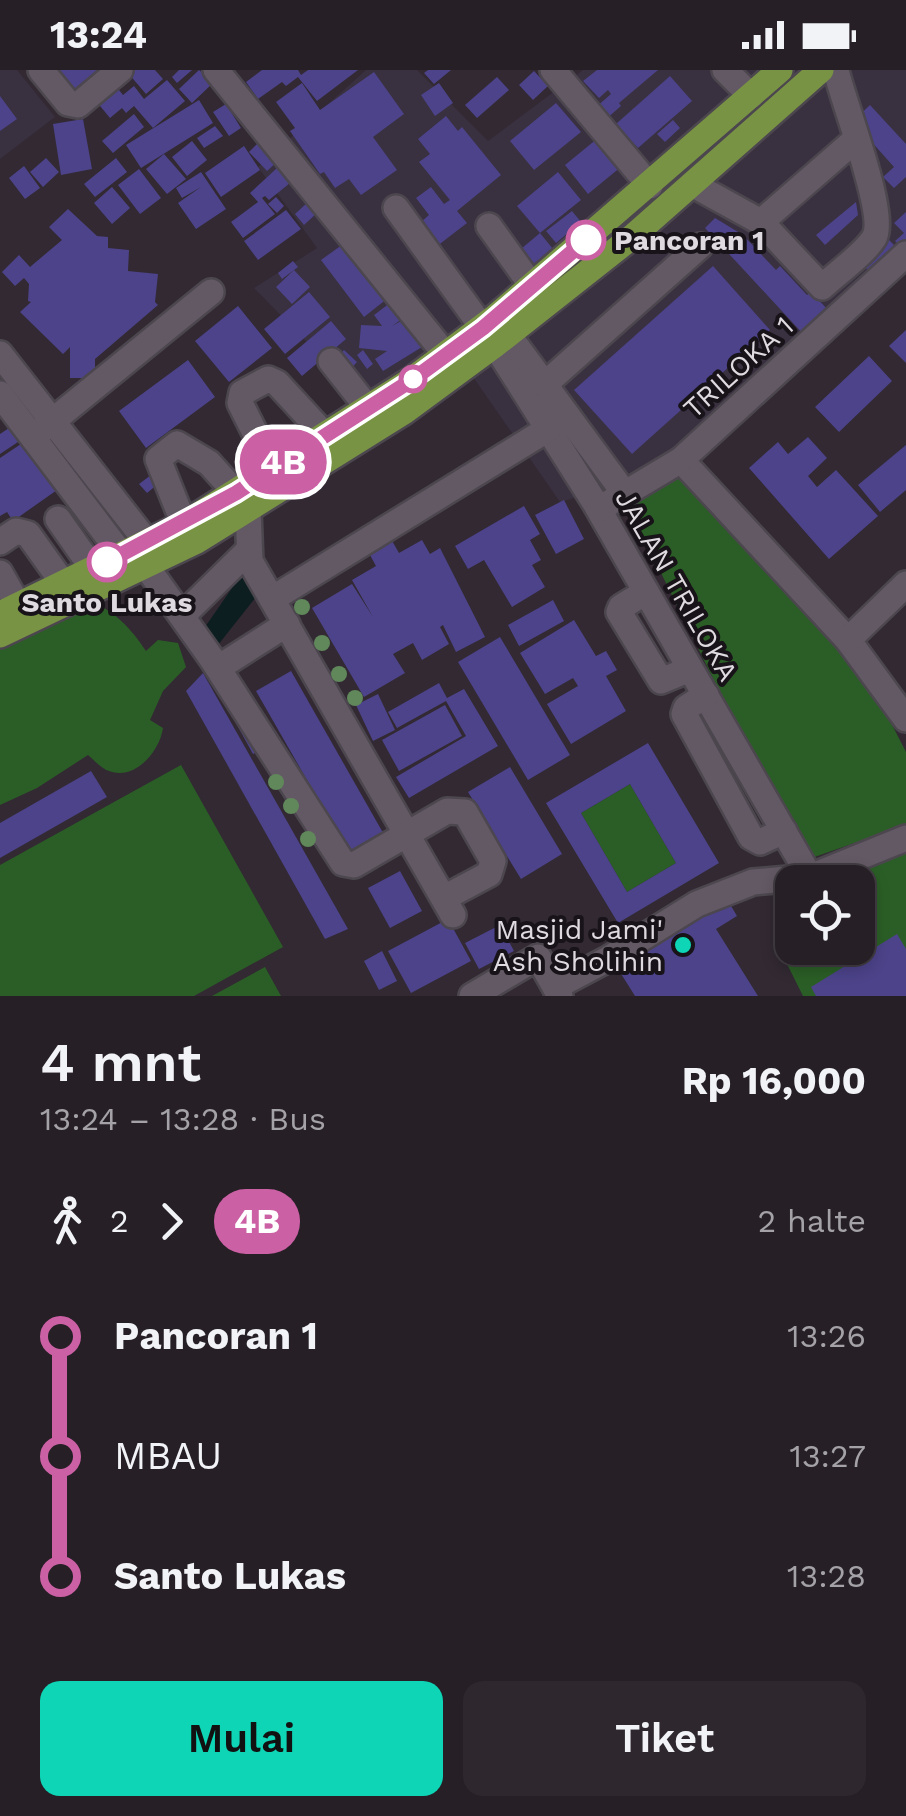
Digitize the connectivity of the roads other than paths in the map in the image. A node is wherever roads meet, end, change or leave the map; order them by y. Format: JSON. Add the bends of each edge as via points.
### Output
{"nodes":[{"id":1,"x":41,"y":70,"type":"edge"},
{"id":2,"x":120,"y":70,"type":"edge"},
{"id":3,"x":216,"y":70,"type":"edge"},
{"id":4,"x":553,"y":70,"type":"edge"},
{"id":5,"x":725,"y":70,"type":"edge"},
{"id":6,"x":780,"y":70,"type":"edge"},
{"id":7,"x":831,"y":70,"type":"edge"},
{"id":8,"x":751,"y":96,"type":"junction"},
{"id":9,"x":856,"y":140,"type":"junction"},
{"id":10,"x":650,"y":186,"type":"junction"},
{"id":11,"x":704,"y":192,"type":"junction"},
{"id":12,"x":396,"y":208,"type":"dead end"},
{"id":13,"x":761,"y":222,"type":"junction"},
{"id":14,"x":488,"y":226,"type":"dead end"},
{"id":15,"x":700,"y":246,"type":"dead end"},
{"id":16,"x":906,"y":254,"type":"edge"},
{"id":17,"x":532,"y":286,"type":"junction"},
{"id":18,"x":211,"y":292,"type":"dead end"},
{"id":19,"x":500,"y":337,"type":"junction"},
{"id":20,"x":0,"y":354,"type":"edge"},
{"id":21,"x":446,"y":355,"type":"junction"},
{"id":22,"x":330,"y":361,"type":"dead end"},
{"id":23,"x":533,"y":380,"type":"junction"},
{"id":24,"x":0,"y":394,"type":"edge"},
{"id":25,"x":368,"y":408,"type":"junction"},
{"id":26,"x":548,"y":428,"type":"junction"},
{"id":27,"x":42,"y":429,"type":"junction"},
{"id":28,"x":325,"y":435,"type":"junction"},
{"id":29,"x":681,"y":460,"type":"junction"},
{"id":30,"x":272,"y":470,"type":"junction"},
{"id":31,"x":625,"y":494,"type":"junction"},
{"id":32,"x":242,"y":502,"type":"junction"},
{"id":33,"x":598,"y":509,"type":"junction"},
{"id":34,"x":58,"y":518,"type":"dead end"},
{"id":35,"x":184,"y":524,"type":"junction"},
{"id":36,"x":0,"y":542,"type":"edge"},
{"id":37,"x":121,"y":554,"type":"junction"},
{"id":38,"x":146,"y":554,"type":"junction"},
{"id":39,"x":250,"y":555,"type":"junction"},
{"id":40,"x":93,"y":569,"type":"junction"},
{"id":41,"x":0,"y":573,"type":"edge"},
{"id":42,"x":63,"y":584,"type":"junction"},
{"id":43,"x":906,"y":584,"type":"edge"},
{"id":44,"x":270,"y":596,"type":"junction"},
{"id":45,"x":9,"y":609,"type":"edge"},
{"id":46,"x":186,"y":622,"type":"junction"},
{"id":47,"x":287,"y":624,"type":"junction"},
{"id":48,"x":0,"y":634,"type":"edge"},
{"id":49,"x":848,"y":640,"type":"junction"},
{"id":50,"x":215,"y":664,"type":"junction"},
{"id":51,"x":906,"y":719,"type":"edge"},
{"id":52,"x":408,"y":835,"type":"junction"},
{"id":53,"x":906,"y":838,"type":"edge"},
{"id":54,"x":803,"y":865,"type":"edge"},
{"id":55,"x":840,"y":865,"type":"edge"},
{"id":56,"x":775,"y":880,"type":"edge"},
{"id":57,"x":558,"y":992,"type":"edge"},
{"id":58,"x":472,"y":996,"type":"edge"}],
"edges":[{"from":1,"to":2,"type":"street","via":[[68,103],[78,105]]},
{"from":3,"to":21,"type":"street"},
{"from":4,"to":10,"type":"street"},
{"from":5,"to":8,"type":"street"},
{"from":6,"to":8,"type":"main road"},
{"from":7,"to":9,"type":"street"},
{"from":7,"to":11,"type":"main road"},
{"from":8,"to":10,"type":"main road"},
{"from":9,"to":13,"type":"street"},
{"from":9,"to":13,"type":"street","via":[[874,194],[876,231],[822,287]]},
{"from":10,"to":17,"type":"main road"},
{"from":11,"to":13,"type":"street"},
{"from":11,"to":19,"type":"main road","via":[[632,237]]},
{"from":12,"to":19,"type":"street","name":"JALAN TRILOKA","via":[[462,303]]},
{"from":14,"to":17,"type":"street"},
{"from":15,"to":23,"type":"street"},
{"from":16,"to":29,"type":"street","name":"TRILOKA 1"},
{"from":17,"to":19,"type":"main road"},
{"from":18,"to":27,"type":"street"},
{"from":19,"to":21,"type":"main road"},
{"from":19,"to":23,"type":"street","name":"JALAN TRILOKA"},
{"from":19,"to":32,"type":"main road","via":[[404,412]]},
{"from":20,"to":27,"type":"street"},
{"from":21,"to":25,"type":"main road"},
{"from":22,"to":25,"type":"street"},
{"from":23,"to":26,"type":"street","name":"JALAN TRILOKA"},
{"from":23,"to":31,"type":"street","name":"JALAN TRILOKA"},
{"from":24,"to":27,"type":"street"},
{"from":25,"to":28,"type":"main road"},
{"from":26,"to":33,"type":"street","name":"JALAN TRILOKA"},
{"from":26,"to":44,"type":"street"},
{"from":27,"to":37,"type":"street"},
{"from":27,"to":38,"type":"street"},
{"from":28,"to":30,"type":"main road"},
{"from":28,"to":30,"type":"street","via":[[276,383],[268,379],[242,393],[240,403]]},
{"from":29,"to":31,"type":"street","name":"TRILOKA 1"},
{"from":29,"to":49,"type":"street"},
{"from":30,"to":32,"type":"main road"},
{"from":31,"to":33,"type":"street","name":"TRILOKA 1"},
{"from":32,"to":35,"type":"main road"},
{"from":32,"to":35,"type":"street","via":[[209,463],[178,444],[158,459]]},
{"from":32,"to":38,"type":"main road"},
{"from":32,"to":39,"type":"street"},
{"from":33,"to":54,"type":"street","name":"JALAN TRILOKA"},
{"from":34,"to":40,"type":"street"},
{"from":35,"to":38,"type":"main road"},
{"from":36,"to":42,"type":"street","via":[[16,531],[28,534]]},
{"from":37,"to":38,"type":"main road"},
{"from":37,"to":40,"type":"main road"},
{"from":38,"to":46,"type":"street"},
{"from":38,"to":48,"type":"main road"},
{"from":39,"to":44,"type":"street"},
{"from":39,"to":46,"type":"street"},
{"from":40,"to":42,"type":"main road"},
{"from":41,"to":45,"type":"street"},
{"from":42,"to":45,"type":"main road"},
{"from":43,"to":49,"type":"street"},
{"from":44,"to":47,"type":"street"},
{"from":46,"to":50,"type":"street"},
{"from":47,"to":50,"type":"street"},
{"from":47,"to":52,"type":"street"},
{"from":49,"to":51,"type":"street"},
{"from":50,"to":52,"type":"street","via":[[343,863],[354,865]]},
{"from":52,"to":52,"type":"street","via":[[448,906],[489,874],[493,861],[465,812],[447,811]]},
{"from":53,"to":55,"type":"street"},
{"from":56,"to":57,"type":"street","via":[[697,904]]},
{"from":57,"to":58,"type":"street","via":[[538,958]]}]}
